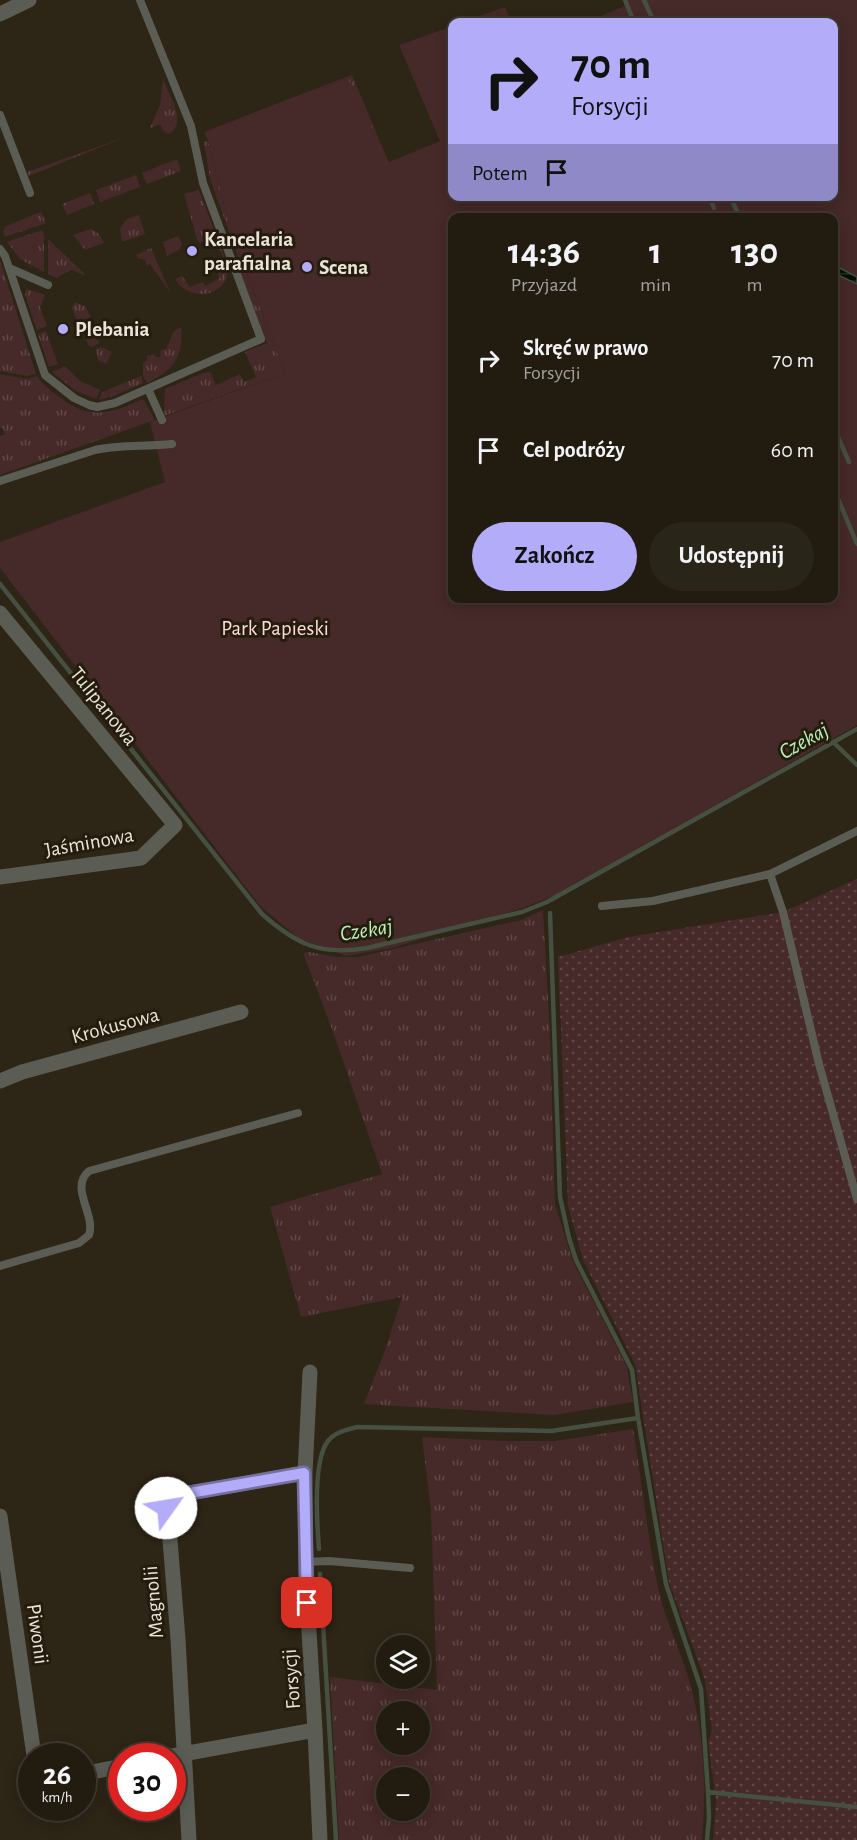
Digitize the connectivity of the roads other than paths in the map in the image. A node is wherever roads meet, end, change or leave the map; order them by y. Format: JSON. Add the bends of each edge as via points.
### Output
{"nodes":[{"id":1,"x":29,"y":0,"type":"edge"},
{"id":2,"x":140,"y":0,"type":"edge"},
{"id":3,"x":0,"y":14,"type":"edge"},
{"id":4,"x":0,"y":115,"type":"edge"},
{"id":5,"x":30,"y":193,"type":"dead end"},
{"id":6,"x":0,"y":249,"type":"edge"},
{"id":7,"x":9,"y":268,"type":"junction"},
{"id":8,"x":48,"y":285,"type":"dead end"},
{"id":9,"x":148,"y":389,"type":"junction"},
{"id":10,"x":162,"y":420,"type":"dead end"},
{"id":11,"x":172,"y":444,"type":"dead end"},
{"id":12,"x":0,"y":482,"type":"edge"},
{"id":13,"x":0,"y":613,"type":"edge"},
{"id":14,"x":175,"y":825,"type":"joint"},
{"id":15,"x":857,"y":831,"type":"edge"},
{"id":16,"x":770,"y":874,"type":"junction"},
{"id":17,"x":0,"y":877,"type":"edge"},
{"id":18,"x":602,"y":906,"type":"dead end"},
{"id":19,"x":241,"y":1012,"type":"dead end"},
{"id":20,"x":0,"y":1081,"type":"edge"},
{"id":21,"x":298,"y":1113,"type":"dead end"},
{"id":22,"x":857,"y":1199,"type":"edge"},
{"id":23,"x":0,"y":1266,"type":"edge"},
{"id":24,"x":310,"y":1372,"type":"dead end"},
{"id":25,"x":304,"y":1473,"type":"junction"},
{"id":26,"x":1,"y":1527,"type":"edge"},
{"id":27,"x":305,"y":1562,"type":"junction"},
{"id":28,"x":410,"y":1568,"type":"dead end"},
{"id":29,"x":315,"y":1731,"type":"junction"},
{"id":30,"x":32,"y":1743,"type":"edge"},
{"id":31,"x":177,"y":1743,"type":"edge"},
{"id":32,"x":186,"y":1754,"type":"edge"},
{"id":33,"x":186,"y":1817,"type":"edge"},
{"id":34,"x":189,"y":1840,"type":"edge"},
{"id":35,"x":320,"y":1840,"type":"edge"}],
"edges":[{"from":1,"to":3,"type":"street"},
{"from":2,"to":9,"type":"lane","via":[[191,126],[203,183],[261,339]]},
{"from":4,"to":5,"type":"lane"},
{"from":6,"to":7,"type":"lane"},
{"from":7,"to":8,"type":"lane"},
{"from":7,"to":9,"type":"lane","via":[[48,378],[74,398],[97,406]]},
{"from":9,"to":10,"type":"lane"},
{"from":11,"to":12,"type":"lane","via":[[110,446]]},
{"from":13,"to":14,"type":"street","name":"Tulipanowa"},
{"from":14,"to":17,"type":"street","name":"Jaśminowa","via":[[141,858]]},
{"from":15,"to":16,"type":"lane"},
{"from":16,"to":18,"type":"lane","via":[[653,901]]},
{"from":16,"to":22,"type":"lane"},
{"from":19,"to":20,"type":"street","name":"Krokusowa"},
{"from":21,"to":23,"type":"lane","via":[[89,1171],[81,1180],[89,1235],[79,1244]]},
{"from":24,"to":25,"type":"street","name":"Forsycji"},
{"from":25,"to":27,"type":"street","name":"Forsycji"},
{"from":25,"to":31,"type":"street","name":"Magnolii","via":[[178,1495],[167,1503]]},
{"from":26,"to":30,"type":"street","name":"Piwonii"},
{"from":27,"to":28,"type":"lane"},
{"from":27,"to":29,"type":"street","name":"Forsycji"},
{"from":29,"to":32,"type":"street"},
{"from":29,"to":35,"type":"street","name":"Forsycji"},
{"from":33,"to":34,"type":"street","name":"Magnolii"}]}
